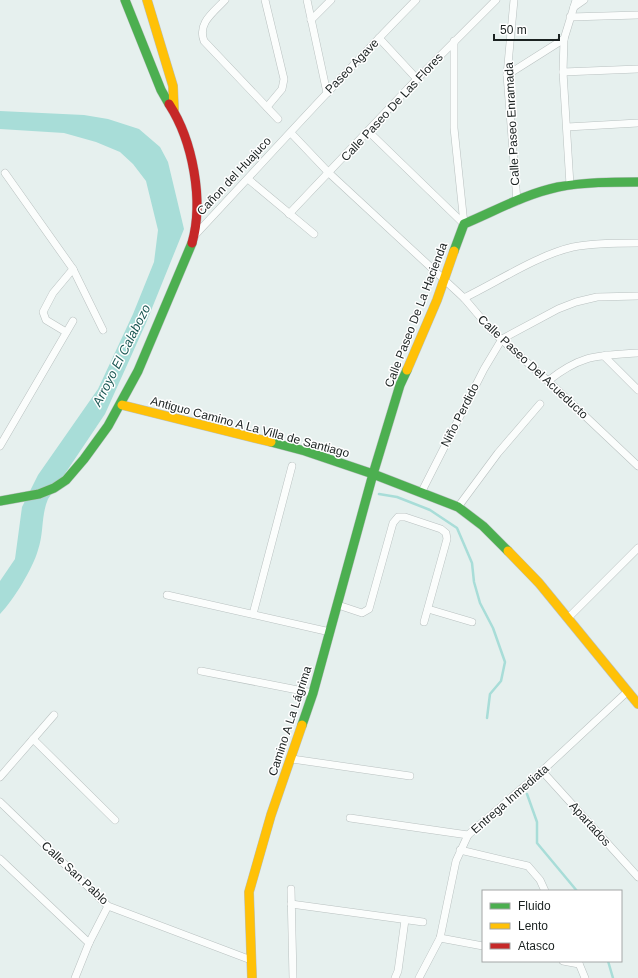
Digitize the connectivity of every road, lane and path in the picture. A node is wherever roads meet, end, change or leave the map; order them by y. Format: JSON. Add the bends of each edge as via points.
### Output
{"nodes":[{"id":1,"x":125,"y":0,"type":"edge"},
{"id":2,"x":147,"y":0,"type":"edge"},
{"id":3,"x":225,"y":0,"type":"edge"},
{"id":4,"x":265,"y":0,"type":"edge"},
{"id":5,"x":307,"y":0,"type":"edge"},
{"id":6,"x":331,"y":0,"type":"edge"},
{"id":7,"x":416,"y":0,"type":"edge"},
{"id":8,"x":496,"y":0,"type":"edge"},
{"id":9,"x":514,"y":0,"type":"edge"},
{"id":10,"x":584,"y":0,"type":"edge"},
{"id":11,"x":575,"y":4,"type":"edge"},
{"id":12,"x":638,"y":15,"type":"edge"},
{"id":13,"x":570,"y":17,"type":"junction"},
{"id":14,"x":311,"y":20,"type":"junction"},
{"id":15,"x":379,"y":38,"type":"junction"},
{"id":16,"x":564,"y":39,"type":"junction"},
{"id":17,"x":454,"y":41,"type":"junction"},
{"id":18,"x":638,"y":69,"type":"edge"},
{"id":19,"x":563,"y":72,"type":"junction"},
{"id":20,"x":507,"y":75,"type":"junction"},
{"id":21,"x":417,"y":79,"type":"junction"},
{"id":22,"x":327,"y":93,"type":"junction"},
{"id":23,"x":267,"y":107,"type":"junction"},
{"id":24,"x":174,"y":112,"type":"junction"},
{"id":25,"x":278,"y":119,"type":"dead end"},
{"id":26,"x":638,"y":123,"type":"edge"},
{"id":27,"x":567,"y":127,"type":"junction"},
{"id":28,"x":368,"y":132,"type":"junction"},
{"id":29,"x":291,"y":133,"type":"junction"},
{"id":30,"x":5,"y":173,"type":"dead end"},
{"id":31,"x":329,"y":173,"type":"junction"},
{"id":32,"x":248,"y":179,"type":"junction"},
{"id":33,"x":638,"y":182,"type":"edge"},
{"id":34,"x":570,"y":185,"type":"junction"},
{"id":35,"x":517,"y":201,"type":"junction"},
{"id":36,"x":289,"y":214,"type":"junction"},
{"id":37,"x":464,"y":224,"type":"junction"},
{"id":38,"x":314,"y":234,"type":"dead end"},
{"id":39,"x":195,"y":235,"type":"junction"},
{"id":40,"x":638,"y":243,"type":"edge"},
{"id":41,"x":73,"y":269,"type":"junction"},
{"id":42,"x":443,"y":278,"type":"junction"},
{"id":43,"x":638,"y":296,"type":"edge"},
{"id":44,"x":464,"y":298,"type":"junction"},
{"id":45,"x":74,"y":321,"type":"dead end"},
{"id":46,"x":103,"y":330,"type":"dead end"},
{"id":47,"x":66,"y":332,"type":"junction"},
{"id":48,"x":502,"y":339,"type":"junction"},
{"id":49,"x":638,"y":353,"type":"edge"},
{"id":50,"x":604,"y":356,"type":"junction"},
{"id":51,"x":548,"y":381,"type":"junction"},
{"id":52,"x":638,"y":390,"type":"edge"},
{"id":53,"x":540,"y":404,"type":"dead end"},
{"id":54,"x":122,"y":405,"type":"junction"},
{"id":55,"x":1,"y":443,"type":"edge"},
{"id":56,"x":292,"y":466,"type":"dead end"},
{"id":57,"x":638,"y":466,"type":"edge"},
{"id":58,"x":373,"y":474,"type":"junction"},
{"id":59,"x":420,"y":493,"type":"junction"},
{"id":60,"x":0,"y":501,"type":"edge"},
{"id":61,"x":458,"y":507,"type":"junction"},
{"id":62,"x":638,"y":548,"type":"edge"},
{"id":63,"x":167,"y":595,"type":"dead end"},
{"id":64,"x":338,"y":605,"type":"junction"},
{"id":65,"x":428,"y":608,"type":"junction"},
{"id":66,"x":253,"y":614,"type":"junction"},
{"id":67,"x":568,"y":618,"type":"junction"},
{"id":68,"x":424,"y":622,"type":"dead end"},
{"id":69,"x":472,"y":622,"type":"dead end"},
{"id":70,"x":330,"y":632,"type":"junction"},
{"id":71,"x":201,"y":671,"type":"dead end"},
{"id":72,"x":628,"y":692,"type":"junction"},
{"id":73,"x":313,"y":693,"type":"junction"},
{"id":74,"x":638,"y":704,"type":"edge"},
{"id":75,"x":54,"y":715,"type":"dead end"},
{"id":76,"x":33,"y":739,"type":"junction"},
{"id":77,"x":292,"y":759,"type":"junction"},
{"id":78,"x":542,"y":771,"type":"junction"},
{"id":79,"x":410,"y":776,"type":"dead end"},
{"id":80,"x":0,"y":777,"type":"edge"},
{"id":81,"x":0,"y":802,"type":"edge"},
{"id":82,"x":350,"y":818,"type":"dead end"},
{"id":83,"x":115,"y":820,"type":"dead end"},
{"id":84,"x":468,"y":835,"type":"junction"},
{"id":85,"x":460,"y":850,"type":"junction"},
{"id":86,"x":0,"y":859,"type":"edge"},
{"id":87,"x":638,"y":876,"type":"edge"},
{"id":88,"x":291,"y":889,"type":"dead end"},
{"id":89,"x":544,"y":890,"type":"edge"},
{"id":90,"x":291,"y":904,"type":"junction"},
{"id":91,"x":108,"y":906,"type":"junction"},
{"id":92,"x":405,"y":920,"type":"junction"},
{"id":93,"x":423,"y":922,"type":"dead end"},
{"id":94,"x":440,"y":938,"type":"junction"},
{"id":95,"x":89,"y":942,"type":"junction"},
{"id":96,"x":482,"y":946,"type":"edge"},
{"id":97,"x":251,"y":960,"type":"junction"},
{"id":98,"x":578,"y":962,"type":"edge"},
{"id":99,"x":75,"y":978,"type":"edge"},
{"id":100,"x":252,"y":978,"type":"edge"},
{"id":101,"x":293,"y":978,"type":"edge"},
{"id":102,"x":395,"y":978,"type":"edge"},
{"id":103,"x":419,"y":978,"type":"edge"},
{"id":104,"x":585,"y":978,"type":"edge"}],
"edges":[{"from":1,"to":24,"type":"street","via":[[161,90]]},
{"from":2,"to":24,"type":"street","via":[[173,86]]},
{"from":3,"to":23,"type":"street","via":[[204,23],[201,34]]},
{"from":4,"to":23,"type":"street","via":[[284,79],[282,89]]},
{"from":5,"to":14,"type":"street"},
{"from":6,"to":14,"type":"street"},
{"from":7,"to":15,"type":"street","name":"Paseo Agave"},
{"from":8,"to":17,"type":"street","name":"Calle Paseo De Las Flores"},
{"from":9,"to":20,"type":"street","name":"Calle Paseo Enramada"},
{"from":10,"to":11,"type":"street"},
{"from":11,"to":13,"type":"street"},
{"from":12,"to":13,"type":"street"},
{"from":13,"to":16,"type":"street"},
{"from":14,"to":22,"type":"street"},
{"from":15,"to":21,"type":"street"},
{"from":15,"to":22,"type":"street","name":"Paseo Agave"},
{"from":16,"to":19,"type":"street"},
{"from":16,"to":20,"type":"street"},
{"from":17,"to":21,"type":"street","name":"Calle Paseo De Las Flores"},
{"from":17,"to":37,"type":"street","via":[[454,128]]},
{"from":18,"to":19,"type":"street"},
{"from":19,"to":27,"type":"street"},
{"from":20,"to":35,"type":"street","name":"Calle Paseo Enramada"},
{"from":21,"to":28,"type":"street","name":"Calle Paseo De Las Flores"},
{"from":22,"to":29,"type":"street","name":"Paseo Agave"},
{"from":23,"to":25,"type":"street"},
{"from":24,"to":39,"type":"street","via":[[191,162],[196,191],[198,209]]},
{"from":26,"to":27,"type":"street"},
{"from":27,"to":34,"type":"street"},
{"from":28,"to":31,"type":"street","name":"Calle Paseo De Las Flores"},
{"from":28,"to":37,"type":"street"},
{"from":29,"to":31,"type":"street","name":"Calle Paseo Del Acueducto"},
{"from":29,"to":32,"type":"street","name":"Cañon del Huajuco"},
{"from":30,"to":41,"type":"street"},
{"from":31,"to":36,"type":"street","name":"Calle Paseo De Las Flores"},
{"from":31,"to":42,"type":"street","name":"Calle Paseo Del Acueducto"},
{"from":32,"to":36,"type":"street"},
{"from":32,"to":39,"type":"street","name":"Cañon del Huajuco"},
{"from":33,"to":34,"type":"street"},
{"from":34,"to":35,"type":"street"},
{"from":35,"to":37,"type":"street"},
{"from":36,"to":38,"type":"street"},
{"from":37,"to":42,"type":"street","name":"Calle Paseo De La Hacienda"},
{"from":39,"to":54,"type":"street"},
{"from":40,"to":44,"type":"street","via":[[572,247],[546,256]]},
{"from":41,"to":46,"type":"street"},
{"from":41,"to":47,"type":"street","via":[[53,293],[43,312],[46,320]]},
{"from":42,"to":44,"type":"street","name":"Calle Paseo Del Acueducto"},
{"from":42,"to":58,"type":"street","name":"Calle Paseo De La Hacienda","via":[[437,300],[400,385]]},
{"from":43,"to":48,"type":"street","via":[[597,297],[576,302]]},
{"from":44,"to":48,"type":"street","name":"Calle Paseo Del Acueducto"},
{"from":45,"to":47,"type":"street"},
{"from":47,"to":55,"type":"street"},
{"from":48,"to":51,"type":"street","name":"Calle Paseo Del Acueducto"},
{"from":48,"to":59,"type":"street","name":"Niño Perdido"},
{"from":49,"to":50,"type":"street"},
{"from":50,"to":51,"type":"street","via":[[577,361]]},
{"from":50,"to":52,"type":"street"},
{"from":51,"to":57,"type":"street","name":"Calle Paseo Del Acueducto"},
{"from":53,"to":61,"type":"street","via":[[498,453]]},
{"from":54,"to":58,"type":"street","name":"Antiguo Camino A La Villa de Santiago","via":[[305,451]]},
{"from":54,"to":60,"type":"street","via":[[79,465],[59,485],[31,495]]},
{"from":56,"to":66,"type":"street"},
{"from":58,"to":59,"type":"street","name":"Antiguo Camino A La Villa de Santiago"},
{"from":58,"to":64,"type":"street","name":"Camino A La Lágrima"},
{"from":59,"to":61,"type":"street","name":"Antiguo Camino A La Villa de Santiago"},
{"from":61,"to":67,"type":"street","name":"Antiguo Camino A La Villa de Santiago","via":[[494,536]]},
{"from":62,"to":67,"type":"street"},
{"from":63,"to":66,"type":"street"},
{"from":64,"to":65,"type":"street","via":[[362,613],[369,609],[393,522],[398,517],[405,517],[446,533],[447,539]]},
{"from":64,"to":70,"type":"street","name":"Camino A La Lágrima"},
{"from":65,"to":68,"type":"street"},
{"from":65,"to":69,"type":"street"},
{"from":66,"to":70,"type":"street"},
{"from":67,"to":72,"type":"street","name":"Antiguo Camino A La Villa de Santiago"},
{"from":70,"to":73,"type":"street","name":"Camino A La Lágrima"},
{"from":71,"to":73,"type":"street"},
{"from":72,"to":74,"type":"street","name":"Antiguo Camino A La Villa de Santiago"},
{"from":72,"to":78,"type":"street","name":"Entrega Inmediata"},
{"from":73,"to":77,"type":"street","name":"Camino A La Lágrima"},
{"from":75,"to":76,"type":"street"},
{"from":76,"to":80,"type":"street"},
{"from":76,"to":83,"type":"street"},
{"from":77,"to":79,"type":"street"},
{"from":77,"to":97,"type":"street","name":"Camino A La Lágrima","via":[[271,815],[249,892]]},
{"from":78,"to":84,"type":"street","name":"Entrega Inmediata"},
{"from":78,"to":87,"type":"street","name":"Apartados"},
{"from":81,"to":91,"type":"street","name":"Calle San Pablo"},
{"from":82,"to":84,"type":"street"},
{"from":84,"to":85,"type":"street","name":"Entrega Inmediata"},
{"from":85,"to":89,"type":"street","via":[[528,866]]},
{"from":85,"to":94,"type":"street","name":"Entrega Inmediata"},
{"from":86,"to":95,"type":"street"},
{"from":88,"to":90,"type":"street"},
{"from":90,"to":92,"type":"street"},
{"from":90,"to":101,"type":"street"},
{"from":91,"to":95,"type":"street"},
{"from":91,"to":97,"type":"street","name":"Calle San Pablo"},
{"from":92,"to":93,"type":"street"},
{"from":92,"to":102,"type":"street"},
{"from":94,"to":96,"type":"street"},
{"from":94,"to":103,"type":"street","name":"Entrega Inmediata"},
{"from":95,"to":99,"type":"street"},
{"from":97,"to":100,"type":"street","name":"Camino A La Lágrima"},
{"from":98,"to":104,"type":"street"}]}
